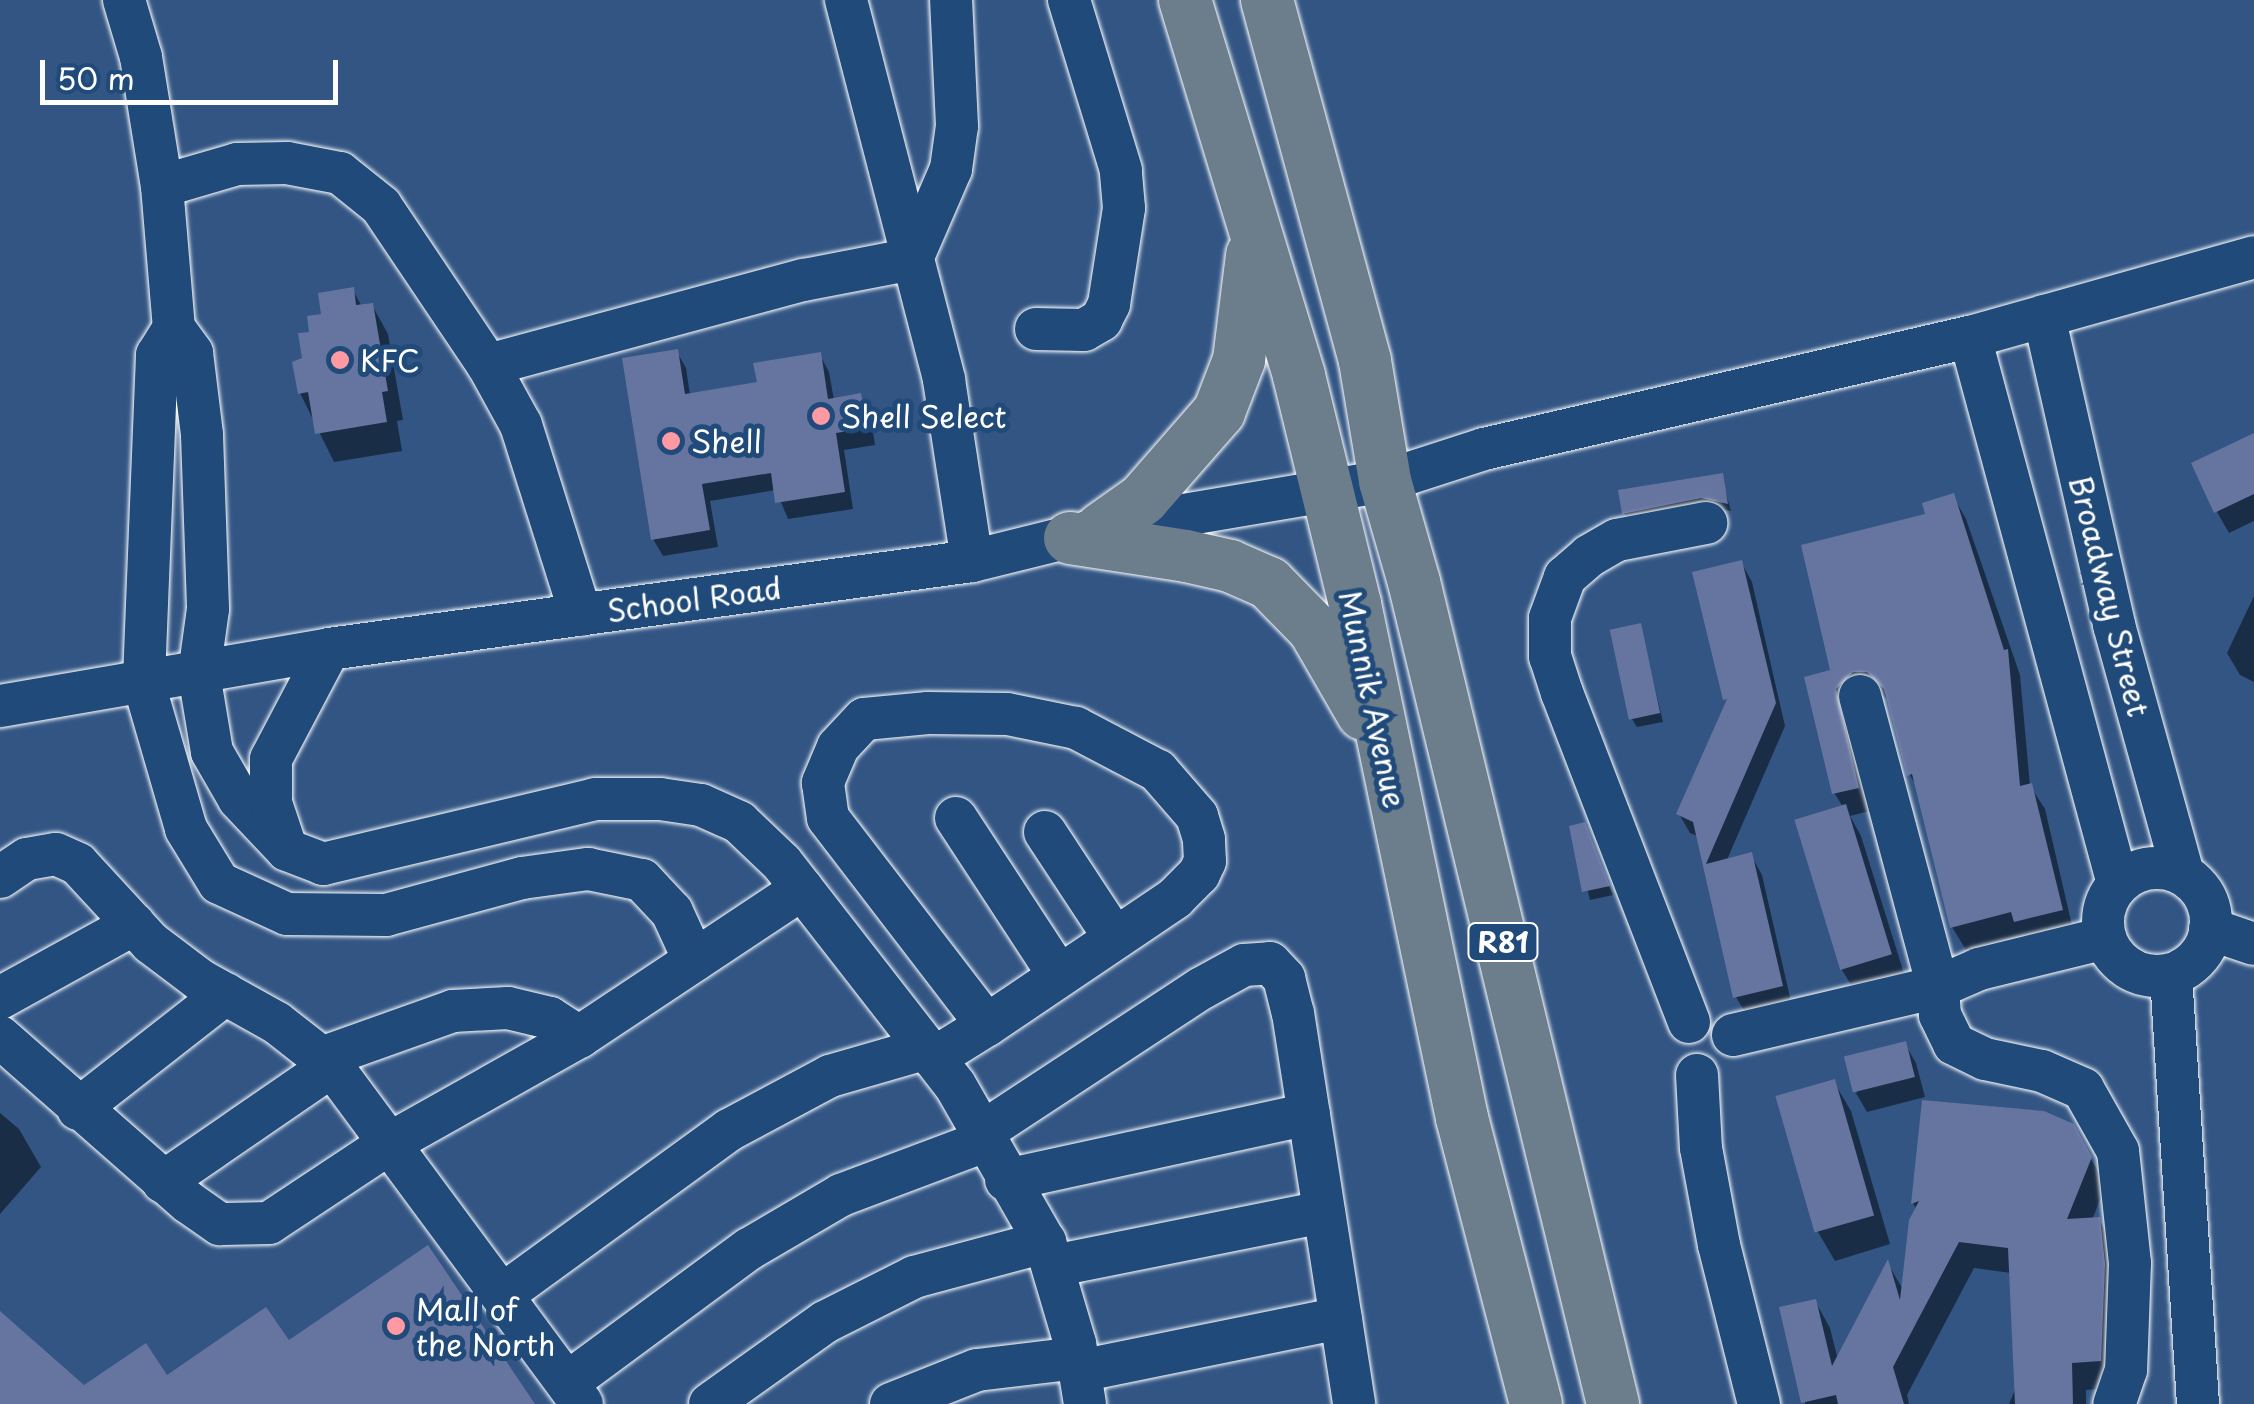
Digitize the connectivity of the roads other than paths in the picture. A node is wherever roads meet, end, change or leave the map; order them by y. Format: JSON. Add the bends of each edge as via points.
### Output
{"nodes":[{"id":1,"x":124,"y":0,"type":"edge"},
{"id":2,"x":846,"y":0,"type":"edge"},
{"id":3,"x":951,"y":0,"type":"edge"},
{"id":4,"x":1069,"y":0,"type":"edge"},
{"id":5,"x":1185,"y":0,"type":"edge"},
{"id":6,"x":1268,"y":0,"type":"edge"},
{"id":7,"x":162,"y":186,"type":"junction"},
{"id":8,"x":1254,"y":236,"type":"junction"},
{"id":9,"x":2254,"y":257,"type":"edge"},
{"id":10,"x":912,"y":259,"type":"junction"},
{"id":11,"x":2044,"y":316,"type":"junction"},
{"id":12,"x":174,"y":328,"type":"junction"},
{"id":13,"x":1036,"y":330,"type":"dead end"},
{"id":14,"x":1970,"y":338,"type":"junction"},
{"id":15,"x":488,"y":365,"type":"junction"},
{"id":16,"x":1386,"y":481,"type":"junction"},
{"id":17,"x":1324,"y":493,"type":"junction"},
{"id":18,"x":1706,"y":523,"type":"dead end"},
{"id":19,"x":1086,"y":534,"type":"junction"},
{"id":20,"x":972,"y":561,"type":"junction"},
{"id":21,"x":2104,"y":581,"type":"junction"},
{"id":22,"x":2038,"y":600,"type":"junction"},
{"id":23,"x":581,"y":615,"type":"junction"},
{"id":24,"x":329,"y":649,"type":"junction"},
{"id":25,"x":199,"y":674,"type":"junction"},
{"id":26,"x":144,"y":684,"type":"junction"},
{"id":27,"x":1860,"y":696,"type":"dead end"},
{"id":28,"x":0,"y":706,"type":"edge"},
{"id":29,"x":1384,"y":750,"type":"junction"},
{"id":30,"x":956,"y":818,"type":"dead end"},
{"id":31,"x":1045,"y":832,"type":"dead end"},
{"id":32,"x":287,"y":850,"type":"junction"},
{"id":33,"x":2183,"y":874,"type":"junction"},
{"id":34,"x":0,"y":877,"type":"edge"},
{"id":35,"x":2118,"y":884,"type":"junction"},
{"id":36,"x":802,"y":889,"type":"junction"},
{"id":37,"x":134,"y":924,"type":"junction"},
{"id":38,"x":2210,"y":929,"type":"junction"},
{"id":39,"x":1114,"y":937,"type":"junction"},
{"id":40,"x":2105,"y":938,"type":"junction"},
{"id":41,"x":2254,"y":944,"type":"edge"},
{"id":42,"x":694,"y":960,"type":"junction"},
{"id":43,"x":1058,"y":974,"type":"junction"},
{"id":44,"x":2171,"y":974,"type":"junction"},
{"id":45,"x":1938,"y":987,"type":"junction"},
{"id":46,"x":225,"y":994,"type":"junction"},
{"id":47,"x":0,"y":998,"type":"edge"},
{"id":48,"x":1688,"y":1022,"type":"junction"},
{"id":49,"x":987,"y":1025,"type":"junction"},
{"id":50,"x":1734,"y":1035,"type":"junction"},
{"id":51,"x":0,"y":1037,"type":"edge"},
{"id":52,"x":579,"y":1037,"type":"junction"},
{"id":53,"x":930,"y":1053,"type":"junction"},
{"id":54,"x":327,"y":1062,"type":"junction"},
{"id":55,"x":1698,"y":1075,"type":"junction"},
{"id":56,"x":78,"y":1109,"type":"junction"},
{"id":57,"x":1310,"y":1114,"type":"junction"},
{"id":58,"x":983,"y":1137,"type":"junction"},
{"id":59,"x":390,"y":1143,"type":"junction"},
{"id":60,"x":1006,"y":1180,"type":"junction"},
{"id":61,"x":162,"y":1182,"type":"junction"},
{"id":62,"x":1324,"y":1212,"type":"junction"},
{"id":63,"x":1050,"y":1254,"type":"junction"},
{"id":64,"x":502,"y":1295,"type":"junction"},
{"id":65,"x":1341,"y":1318,"type":"junction"},
{"id":66,"x":1081,"y":1378,"type":"edge"},
{"id":67,"x":574,"y":1394,"type":"edge"},
{"id":68,"x":710,"y":1404,"type":"edge"},
{"id":69,"x":890,"y":1404,"type":"edge"},
{"id":70,"x":1354,"y":1404,"type":"edge"},
{"id":71,"x":1536,"y":1404,"type":"edge"},
{"id":72,"x":1613,"y":1404,"type":"edge"},
{"id":73,"x":1759,"y":1404,"type":"edge"},
{"id":74,"x":2114,"y":1404,"type":"edge"},
{"id":75,"x":2198,"y":1404,"type":"edge"}],
"edges":[{"from":1,"to":7,"type":"street"},
{"from":2,"to":10,"type":"street"},
{"from":3,"to":10,"type":"street","via":[[951,169]]},
{"from":4,"to":13,"type":"street","via":[[1121,170],[1124,208],[1101,320],[1084,330]]},
{"from":5,"to":8,"type":"main road","name":"Munnik Avenue","number":"R81"},
{"from":6,"to":16,"type":"main road","number":"R81","via":[[1364,361]]},
{"from":7,"to":12,"type":"street"},
{"from":7,"to":15,"type":"street","via":[[238,164],[287,163],[340,173],[382,206]]},
{"from":8,"to":17,"type":"main road","name":"Munnik Avenue","number":"R81","via":[[1298,376]]},
{"from":8,"to":19,"type":"main road","via":[[1238,360],[1219,412],[1143,499]]},
{"from":9,"to":11,"type":"street","name":"School Road"},
{"from":10,"to":15,"type":"street","via":[[804,280]]},
{"from":10,"to":20,"type":"street","via":[[944,380]]},
{"from":11,"to":14,"type":"street","name":"School Road"},
{"from":11,"to":21,"type":"street","name":"Broadway Street"},
{"from":12,"to":25,"type":"street","via":[[192,352],[202,436],[208,609]]},
{"from":12,"to":26,"type":"street","via":[[157,355]]},
{"from":14,"to":16,"type":"street","name":"School Road","via":[[1484,449]]},
{"from":14,"to":22,"type":"street"},
{"from":15,"to":23,"type":"street","via":[[522,425]]},
{"from":16,"to":17,"type":"street","name":"School Road"},
{"from":16,"to":72,"type":"main road","number":"R81"},
{"from":17,"to":19,"type":"street","name":"School Road"},
{"from":17,"to":29,"type":"main road","name":"Munnik Avenue","number":"R81"},
{"from":18,"to":48,"type":"street","via":[[1617,540],[1589,556],[1565,577],[1550,618],[1556,675]]},
{"from":19,"to":20,"type":"street","name":"School Road"},
{"from":19,"to":29,"type":"main road","via":[[1230,566],[1269,583],[1314,629]]},
{"from":20,"to":23,"type":"street","name":"School Road"},
{"from":21,"to":22,"type":"street"},
{"from":21,"to":33,"type":"street","name":"Broadway Street"},
{"from":22,"to":35,"type":"street"},
{"from":23,"to":24,"type":"street","name":"School Road"},
{"from":24,"to":25,"type":"street","name":"School Road"},
{"from":24,"to":32,"type":"street","via":[[271,759],[270,803]]},
{"from":25,"to":26,"type":"street","name":"School Road"},
{"from":25,"to":32,"type":"street","via":[[212,752],[238,799]]},
{"from":26,"to":28,"type":"street","name":"School Road"},
{"from":26,"to":42,"type":"street","via":[[186,829],[219,882],[287,914],[386,915],[522,878],[588,868],[642,880],[672,912]]},
{"from":27,"to":45,"type":"street"},
{"from":29,"to":71,"type":"main road","name":"Munnik Avenue","number":"R81","via":[[1462,1118]]},
{"from":30,"to":43,"type":"street"},
{"from":31,"to":39,"type":"street"},
{"from":32,"to":36,"type":"street","via":[[323,864],[595,799],[660,799],[701,805],[739,822]]},
{"from":33,"to":35,"type":"street","via":[[2149,868]]},
{"from":33,"to":38,"type":"street","via":[[2206,898]]},
{"from":34,"to":37,"type":"street","via":[[27,859],[56,854],[78,864]]},
{"from":35,"to":40,"type":"street","via":[[2105,905]]},
{"from":36,"to":42,"type":"street"},
{"from":36,"to":53,"type":"street"},
{"from":37,"to":46,"type":"street"},
{"from":37,"to":47,"type":"street"},
{"from":38,"to":41,"type":"street"},
{"from":38,"to":44,"type":"street","via":[[2198,958]]},
{"from":39,"to":43,"type":"street"},
{"from":39,"to":49,"type":"street","via":[[1175,898],[1205,860],[1198,816],[1158,771],[1076,728],[1007,714],[864,719],[838,747],[823,783],[828,818]]},
{"from":40,"to":44,"type":"street","via":[[2131,970]]},
{"from":40,"to":45,"type":"street","via":[[1980,969]]},
{"from":42,"to":52,"type":"street"},
{"from":43,"to":49,"type":"street"},
{"from":44,"to":75,"type":"street"},
{"from":45,"to":50,"type":"street"},
{"from":45,"to":74,"type":"street","via":[[1940,1015],[1954,1044],[2083,1089],[2118,1151],[2130,1263],[2126,1370]]},
{"from":46,"to":54,"type":"street"},
{"from":46,"to":56,"type":"street"},
{"from":48,"to":50,"type":"street","via":[[1714,1018]]},
{"from":48,"to":55,"type":"street","via":[[1680,1032],[1678,1058]]},
{"from":49,"to":53,"type":"street"},
{"from":50,"to":55,"type":"street","via":[[1736,1048],[1723,1071]]},
{"from":51,"to":56,"type":"street"},
{"from":52,"to":54,"type":"street","via":[[550,1018],[508,1008],[452,1011]]},
{"from":52,"to":59,"type":"street"},
{"from":53,"to":58,"type":"street"},
{"from":53,"to":64,"type":"street","via":[[830,1076],[729,1130]]},
{"from":54,"to":59,"type":"street"},
{"from":54,"to":61,"type":"street"},
{"from":55,"to":73,"type":"street","via":[[1701,1148]]},
{"from":56,"to":61,"type":"street"},
{"from":57,"to":58,"type":"street","via":[[1284,978],[1270,963],[1244,965],[1202,988]]},
{"from":57,"to":60,"type":"street"},
{"from":57,"to":62,"type":"street"},
{"from":58,"to":60,"type":"street"},
{"from":58,"to":67,"type":"street","via":[[841,1194],[749,1249]]},
{"from":59,"to":61,"type":"street","via":[[269,1223],[220,1224]]},
{"from":59,"to":64,"type":"street"},
{"from":60,"to":63,"type":"street"},
{"from":62,"to":63,"type":"street"},
{"from":62,"to":65,"type":"street"},
{"from":63,"to":66,"type":"street"},
{"from":63,"to":68,"type":"street","via":[[914,1277],[825,1322]]},
{"from":64,"to":67,"type":"street"},
{"from":65,"to":66,"type":"street"},
{"from":65,"to":70,"type":"street"},
{"from":66,"to":69,"type":"street","via":[[977,1370]]}]}
